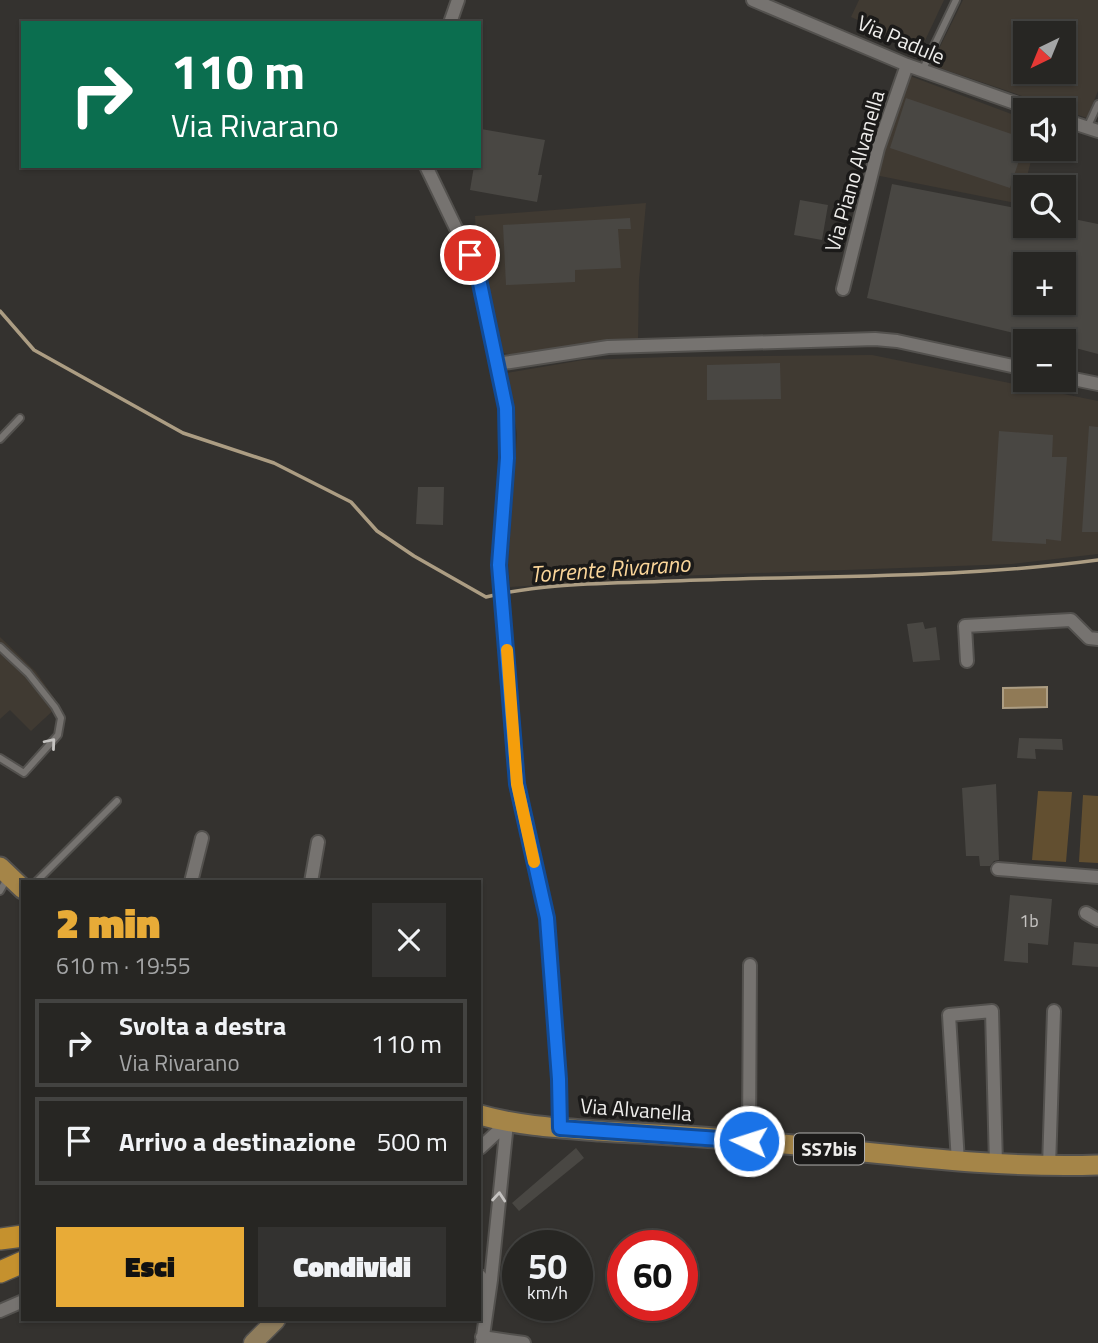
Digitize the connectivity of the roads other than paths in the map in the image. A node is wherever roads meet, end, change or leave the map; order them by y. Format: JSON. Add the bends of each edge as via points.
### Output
{"nodes":[{"id":1,"x":458,"y":0,"type":"edge"},
{"id":2,"x":753,"y":0,"type":"edge"},
{"id":3,"x":956,"y":0,"type":"edge"},
{"id":4,"x":451,"y":21,"type":"edge"},
{"id":5,"x":907,"y":65,"type":"junction"},
{"id":6,"x":922,"y":71,"type":"junction"},
{"id":7,"x":1013,"y":102,"type":"edge"},
{"id":8,"x":1098,"y":104,"type":"edge"},
{"id":9,"x":1076,"y":124,"type":"edge"},
{"id":10,"x":1093,"y":130,"type":"edge"},
{"id":11,"x":427,"y":168,"type":"edge"},
{"id":12,"x":843,"y":289,"type":"dead end"},
{"id":13,"x":497,"y":364,"type":"junction"},
{"id":14,"x":1013,"y":366,"type":"edge"},
{"id":15,"x":1076,"y":379,"type":"edge"},
{"id":16,"x":1098,"y":384,"type":"edge"},
{"id":17,"x":20,"y":418,"type":"dead end"},
{"id":18,"x":0,"y":439,"type":"edge"},
{"id":19,"x":1098,"y":639,"type":"edge"},
{"id":20,"x":0,"y":647,"type":"edge"},
{"id":21,"x":967,"y":661,"type":"dead end"},
{"id":22,"x":0,"y":758,"type":"edge"},
{"id":23,"x":117,"y":801,"type":"dead end"},
{"id":24,"x":202,"y":838,"type":"dead end"},
{"id":25,"x":318,"y":842,"type":"dead end"},
{"id":26,"x":998,"y":869,"type":"dead end"},
{"id":27,"x":1098,"y":877,"type":"edge"},
{"id":28,"x":38,"y":880,"type":"edge"},
{"id":29,"x":192,"y":880,"type":"edge"},
{"id":30,"x":311,"y":880,"type":"edge"},
{"id":31,"x":1086,"y":913,"type":"dead end"},
{"id":32,"x":1098,"y":920,"type":"edge"},
{"id":33,"x":750,"y":965,"type":"dead end"},
{"id":34,"x":1054,"y":1011,"type":"dead end"},
{"id":35,"x":481,"y":1115,"type":"edge"},
{"id":36,"x":507,"y":1123,"type":"junction"},
{"id":37,"x":560,"y":1128,"type":"junction"},
{"id":38,"x":749,"y":1141,"type":"junction"},
{"id":39,"x":481,"y":1147,"type":"edge"},
{"id":40,"x":958,"y":1162,"type":"junction"},
{"id":41,"x":996,"y":1165,"type":"junction"},
{"id":42,"x":1098,"y":1165,"type":"edge"},
{"id":43,"x":1049,"y":1167,"type":"junction"},
{"id":44,"x":21,"y":1236,"type":"edge"},
{"id":45,"x":0,"y":1240,"type":"edge"},
{"id":46,"x":21,"y":1263,"type":"edge"},
{"id":47,"x":0,"y":1272,"type":"edge"},
{"id":48,"x":481,"y":1294,"type":"edge"},
{"id":49,"x":21,"y":1302,"type":"edge"},
{"id":50,"x":0,"y":1311,"type":"edge"},
{"id":51,"x":482,"y":1313,"type":"edge"},
{"id":52,"x":275,"y":1321,"type":"edge"},
{"id":53,"x":482,"y":1340,"type":"edge"},
{"id":54,"x":253,"y":1343,"type":"edge"},
{"id":55,"x":524,"y":1343,"type":"edge"}],
"edges":[{"from":1,"to":4,"type":"street"},
{"from":2,"to":5,"type":"street","name":"Via Padule"},
{"from":3,"to":6,"type":"lane"},
{"from":5,"to":6,"type":"street","name":"Via Padule"},
{"from":5,"to":12,"type":"street","name":"Via Piano Alvanella","via":[[877,148]]},
{"from":6,"to":7,"type":"street","name":"Via Padule"},
{"from":8,"to":10,"type":"lane"},
{"from":9,"to":10,"type":"street"},
{"from":11,"to":13,"type":"street","via":[[478,274]]},
{"from":13,"to":14,"type":"street","via":[[608,347],[875,339]]},
{"from":13,"to":37,"type":"street","via":[[506,408],[507,458],[499,543],[517,784],[547,918]]},
{"from":15,"to":16,"type":"street"},
{"from":17,"to":18,"type":"lane"},
{"from":19,"to":21,"type":"street","via":[[1089,638],[1071,620],[965,626]]},
{"from":22,"to":20,"type":"lane","one_way":true,"via":[[24,773],[58,735],[61,718],[28,673]]},
{"from":23,"to":28,"type":"lane"},
{"from":24,"to":29,"type":"street"},
{"from":25,"to":30,"type":"street"},
{"from":26,"to":27,"type":"street"},
{"from":31,"to":32,"type":"street"},
{"from":33,"to":38,"type":"street"},
{"from":34,"to":43,"type":"street"},
{"from":35,"to":36,"type":"main road","name":"Via Alvanella","number":"SS7bis"},
{"from":36,"to":37,"type":"main road","name":"Via Alvanella","number":"SS7bis"},
{"from":36,"to":39,"type":"street"},
{"from":51,"to":36,"type":"street","one_way":true,"via":[[491,1280]]},
{"from":37,"to":38,"type":"main road","name":"Via Alvanella","number":"SS7bis"},
{"from":38,"to":40,"type":"main road","name":"Via Alvanella","number":"SS7bis"},
{"from":40,"to":41,"type":"main road","name":"Via Alvanella","number":"SS7bis"},
{"from":40,"to":41,"type":"street","via":[[949,1015],[992,1012]]},
{"from":41,"to":43,"type":"main road","name":"Via Alvanella","number":"SS7bis"},
{"from":42,"to":43,"type":"main road","name":"Via Alvanella","number":"SS7bis"},
{"from":44,"to":45,"type":"highway"},
{"from":46,"to":47,"type":"highway"},
{"from":48,"to":51,"type":"street"},
{"from":49,"to":50,"type":"street"},
{"from":51,"to":53,"type":"street"},
{"from":52,"to":54,"type":"main road"},
{"from":53,"to":55,"type":"street"}]}
